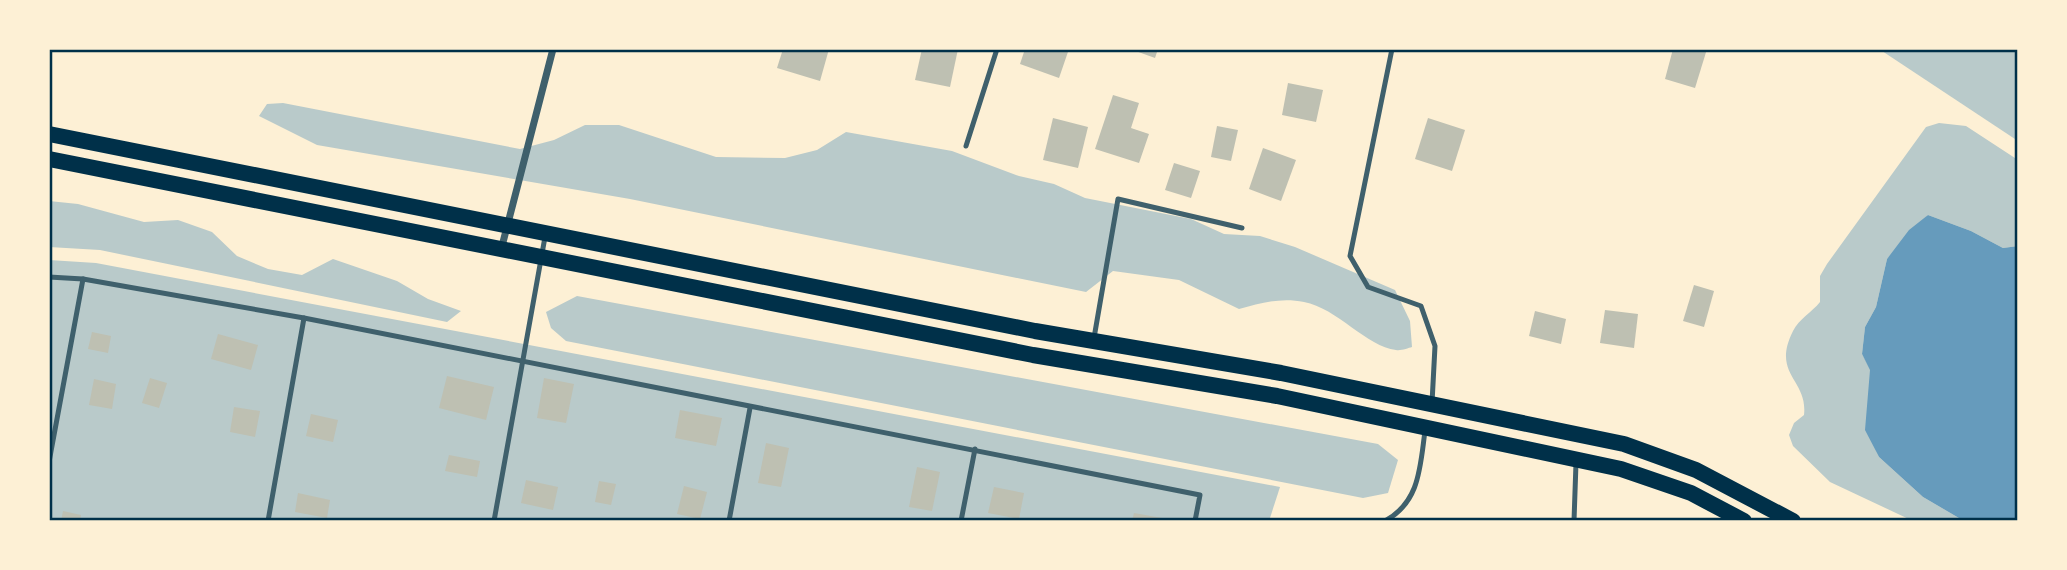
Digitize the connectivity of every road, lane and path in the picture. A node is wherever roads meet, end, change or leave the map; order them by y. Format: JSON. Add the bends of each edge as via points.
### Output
{"nodes":[{"id":1,"x":553,"y":49,"type":"edge"},
{"id":2,"x":998,"y":49,"type":"edge"},
{"id":3,"x":1392,"y":49,"type":"edge"},
{"id":4,"x":49,"y":134,"type":"edge"},
{"id":5,"x":966,"y":146,"type":"dead end"},
{"id":6,"x":49,"y":159,"type":"edge"},
{"id":7,"x":507,"y":226,"type":"junction"},
{"id":8,"x":1242,"y":228,"type":"dead end"},
{"id":9,"x":546,"y":233,"type":"junction"},
{"id":10,"x":501,"y":250,"type":"junction"},
{"id":11,"x":541,"y":258,"type":"junction"},
{"id":12,"x":49,"y":277,"type":"edge"},
{"id":13,"x":83,"y":279,"type":"junction"},
{"id":14,"x":304,"y":318,"type":"junction"},
{"id":15,"x":1094,"y":341,"type":"junction"},
{"id":16,"x":523,"y":360,"type":"junction"},
{"id":17,"x":1432,"y":405,"type":"junction"},
{"id":18,"x":750,"y":408,"type":"junction"},
{"id":19,"x":1426,"y":428,"type":"junction"},
{"id":20,"x":975,"y":449,"type":"junction"},
{"id":21,"x":1577,"y":459,"type":"junction"},
{"id":22,"x":49,"y":462,"type":"edge"},
{"id":23,"x":268,"y":521,"type":"edge"},
{"id":24,"x":494,"y":521,"type":"edge"},
{"id":25,"x":729,"y":521,"type":"edge"},
{"id":26,"x":961,"y":521,"type":"edge"},
{"id":27,"x":1195,"y":521,"type":"edge"},
{"id":28,"x":1385,"y":521,"type":"edge"},
{"id":29,"x":1574,"y":521,"type":"edge"},
{"id":30,"x":1744,"y":521,"type":"edge"},
{"id":31,"x":1793,"y":521,"type":"edge"}],
"edges":[{"from":1,"to":7,"type":"street"},
{"from":2,"to":5,"type":"lane"},
{"from":3,"to":17,"type":"lane","via":[[1350,256],[1368,286],[1421,306],[1435,346]]},
{"from":4,"to":7,"type":"main road"},
{"from":6,"to":10,"type":"main road"},
{"from":7,"to":9,"type":"main road"},
{"from":7,"to":10,"type":"street"},
{"from":8,"to":15,"type":"lane","via":[[1118,199]]},
{"from":9,"to":11,"type":"lane"},
{"from":9,"to":15,"type":"main road"},
{"from":10,"to":11,"type":"main road"},
{"from":11,"to":16,"type":"lane"},
{"from":11,"to":19,"type":"main road"},
{"from":12,"to":13,"type":"lane"},
{"from":13,"to":14,"type":"lane"},
{"from":13,"to":22,"type":"lane"},
{"from":14,"to":16,"type":"lane"},
{"from":14,"to":23,"type":"lane"},
{"from":15,"to":17,"type":"main road"},
{"from":16,"to":18,"type":"lane"},
{"from":16,"to":24,"type":"lane"},
{"from":17,"to":31,"type":"main road","via":[[1624,444],[1696,470]]},
{"from":18,"to":20,"type":"lane"},
{"from":18,"to":25,"type":"lane"},
{"from":19,"to":21,"type":"main road"},
{"from":19,"to":28,"type":"lane","via":[[1418,480],[1402,511]]},
{"from":20,"to":26,"type":"lane"},
{"from":20,"to":27,"type":"lane","via":[[1200,495]]},
{"from":21,"to":29,"type":"lane"},
{"from":21,"to":30,"type":"main road","via":[[1621,468],[1691,493]]}]}
